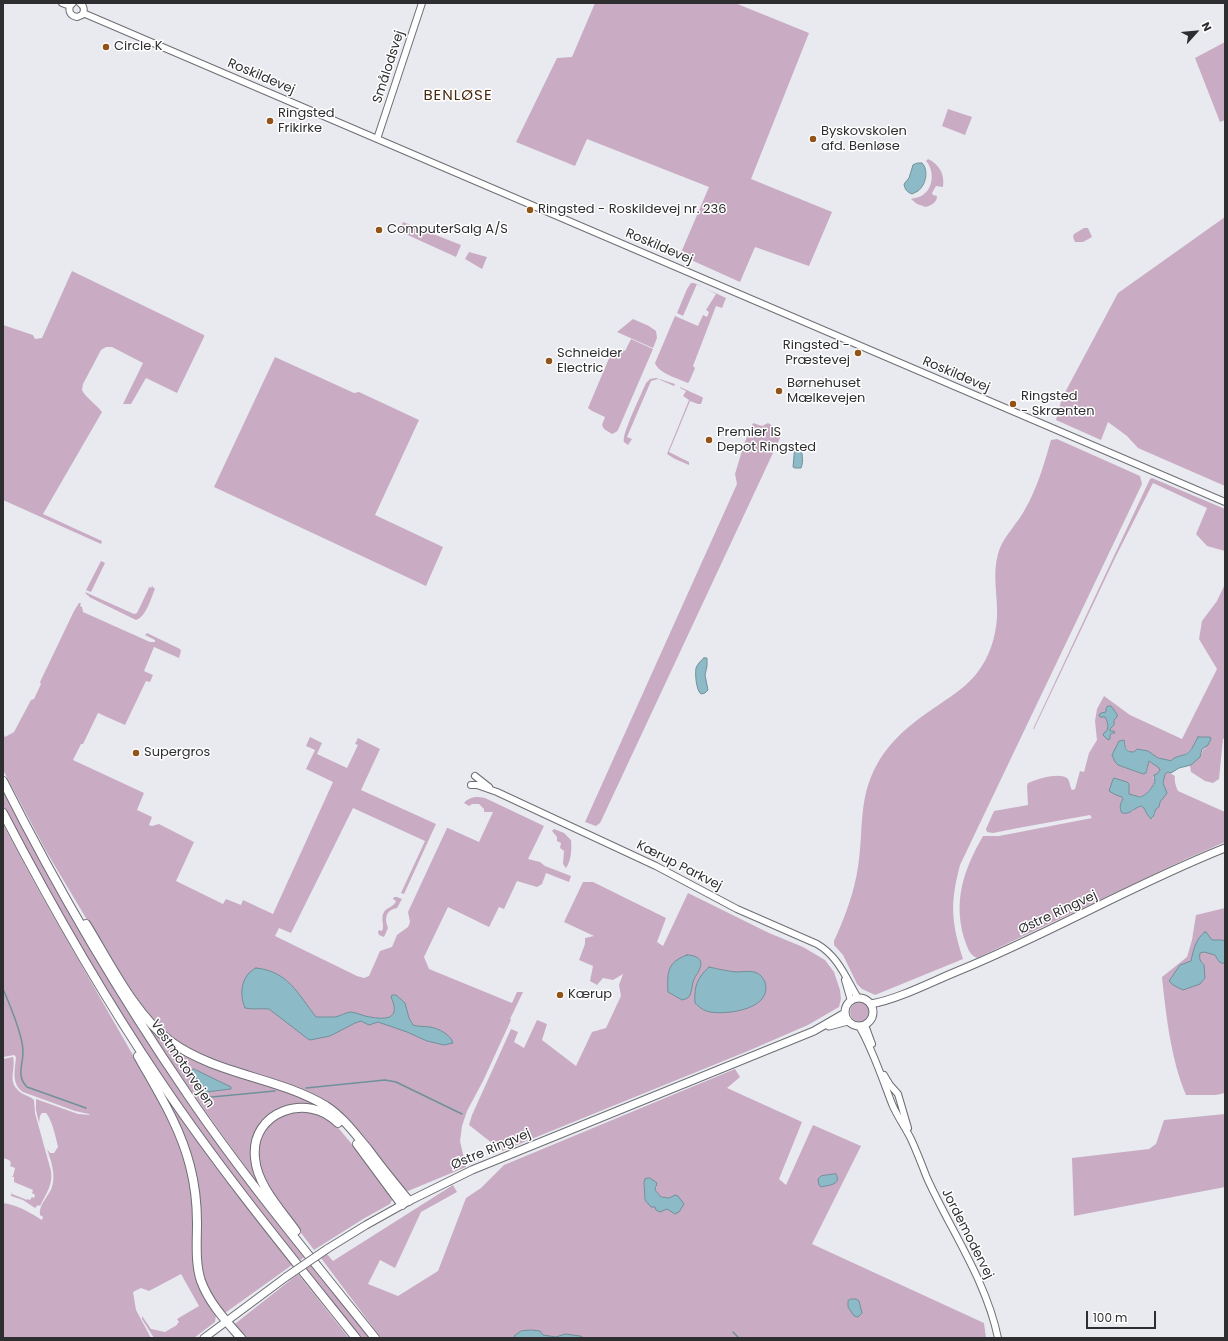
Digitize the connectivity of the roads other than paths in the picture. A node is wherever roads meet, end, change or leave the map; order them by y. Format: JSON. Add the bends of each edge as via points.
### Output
{"nodes":[{"id":1,"x":62,"y":3,"type":"edge"},
{"id":2,"x":80,"y":3,"type":"edge"},
{"id":3,"x":422,"y":3,"type":"edge"},
{"id":4,"x":71,"y":5,"type":"edge"},
{"id":5,"x":83,"y":13,"type":"junction"},
{"id":6,"x":377,"y":139,"type":"junction"},
{"id":7,"x":1225,"y":502,"type":"edge"},
{"id":8,"x":475,"y":776,"type":"dead end"},
{"id":9,"x":3,"y":781,"type":"edge"},
{"id":10,"x":471,"y":785,"type":"dead end"},
{"id":11,"x":497,"y":792,"type":"junction"},
{"id":12,"x":3,"y":813,"type":"edge"},
{"id":13,"x":1225,"y":848,"type":"edge"},
{"id":14,"x":49,"y":870,"type":"junction"},
{"id":15,"x":843,"y":970,"type":"junction"},
{"id":16,"x":99,"y":985,"type":"junction"},
{"id":17,"x":900,"y":995,"type":"junction"},
{"id":18,"x":858,"y":998,"type":"junction"},
{"id":19,"x":851,"y":1001,"type":"junction"},
{"id":20,"x":871,"y":1004,"type":"junction"},
{"id":21,"x":873,"y":1011,"type":"junction"},
{"id":22,"x":845,"y":1013,"type":"junction"},
{"id":23,"x":848,"y":1021,"type":"junction"},
{"id":24,"x":862,"y":1026,"type":"junction"},
{"id":25,"x":814,"y":1031,"type":"junction"},
{"id":26,"x":406,"y":1203,"type":"junction"},
{"id":27,"x":349,"y":1305,"type":"junction"},
{"id":28,"x":226,"y":1322,"type":"junction"},
{"id":29,"x":204,"y":1338,"type":"edge"},
{"id":30,"x":241,"y":1338,"type":"edge"},
{"id":31,"x":356,"y":1338,"type":"edge"},
{"id":32,"x":375,"y":1338,"type":"edge"},
{"id":33,"x":998,"y":1338,"type":"edge"}],
"edges":[{"from":1,"to":4,"type":"street"},
{"from":2,"to":5,"type":"street","via":[[84,7]]},
{"from":3,"to":6,"type":"street","name":"Smålodsvej"},
{"from":4,"to":5,"type":"street","name":"Roskildevej","via":[[70,13],[74,17],[79,17]]},
{"from":5,"to":6,"type":"street","name":"Roskildevej"},
{"from":6,"to":7,"type":"street","name":"Roskildevej"},
{"from":8,"to":11,"type":"street","name":"Kærup Parkvej"},
{"from":9,"to":14,"type":"highway","name":"Vestmotorvejen"},
{"from":10,"to":11,"type":"street","name":"Kærup Parkvej"},
{"from":11,"to":15,"type":"street","name":"Kærup Parkvej","via":[[656,866],[738,909],[817,944],[834,957]]},
{"from":12,"to":16,"type":"highway","name":"Vestmotorvejen"},
{"from":13,"to":17,"type":"main road","name":"Østre Ringvej","via":[[1182,866],[1051,930]]},
{"from":14,"to":26,"type":"highway","via":[[132,998],[162,1034],[181,1048],[208,1061],[328,1107],[348,1125]]},
{"from":14,"to":27,"type":"highway","name":"Vestmotorvejen","via":[[110,975],[188,1096],[237,1164]]},
{"from":15,"to":18,"type":"street","name":"Kærup Parkvej"},
{"from":15,"to":19,"type":"street","name":"Kærup Parkvej"},
{"from":16,"to":28,"type":"highway","via":[[183,1143],[195,1192],[200,1276],[209,1296]]},
{"from":16,"to":31,"type":"highway","name":"Vestmotorvejen","via":[[142,1054],[217,1160]]},
{"from":17,"to":20,"type":"main road","name":"Østre Ringvej"},
{"from":17,"to":21,"type":"main road","name":"Østre Ringvej"},
{"from":18,"to":19,"type":"main road"},
{"from":18,"to":20,"type":"main road","via":[[865,999]]},
{"from":19,"to":22,"type":"main road","via":[[846,1006]]},
{"from":20,"to":21,"type":"main road"},
{"from":21,"to":24,"type":"main road","via":[[871,1020]]},
{"from":22,"to":23,"type":"main road"},
{"from":22,"to":25,"type":"main road","name":"Østre Ringvej"},
{"from":23,"to":24,"type":"main road","via":[[853,1025]]},
{"from":23,"to":25,"type":"main road","name":"Østre Ringvej"},
{"from":24,"to":33,"type":"street","name":"Jordemodervej","via":[[893,1106],[973,1267]]},
{"from":25,"to":26,"type":"main road","name":"Østre Ringvej","via":[[472,1170]]},
{"from":26,"to":27,"type":"highway","via":[[349,1134],[325,1113],[306,1107],[292,1108],[277,1114],[260,1131],[254,1156],[260,1178]]},
{"from":26,"to":28,"type":"main road","name":"Østre Ringvej","bridge":true,"via":[[327,1249]]},
{"from":27,"to":32,"type":"highway","name":"Vestmotorvejen"},
{"from":28,"to":29,"type":"main road","name":"Østre Ringvej"},
{"from":28,"to":30,"type":"highway"}]}
